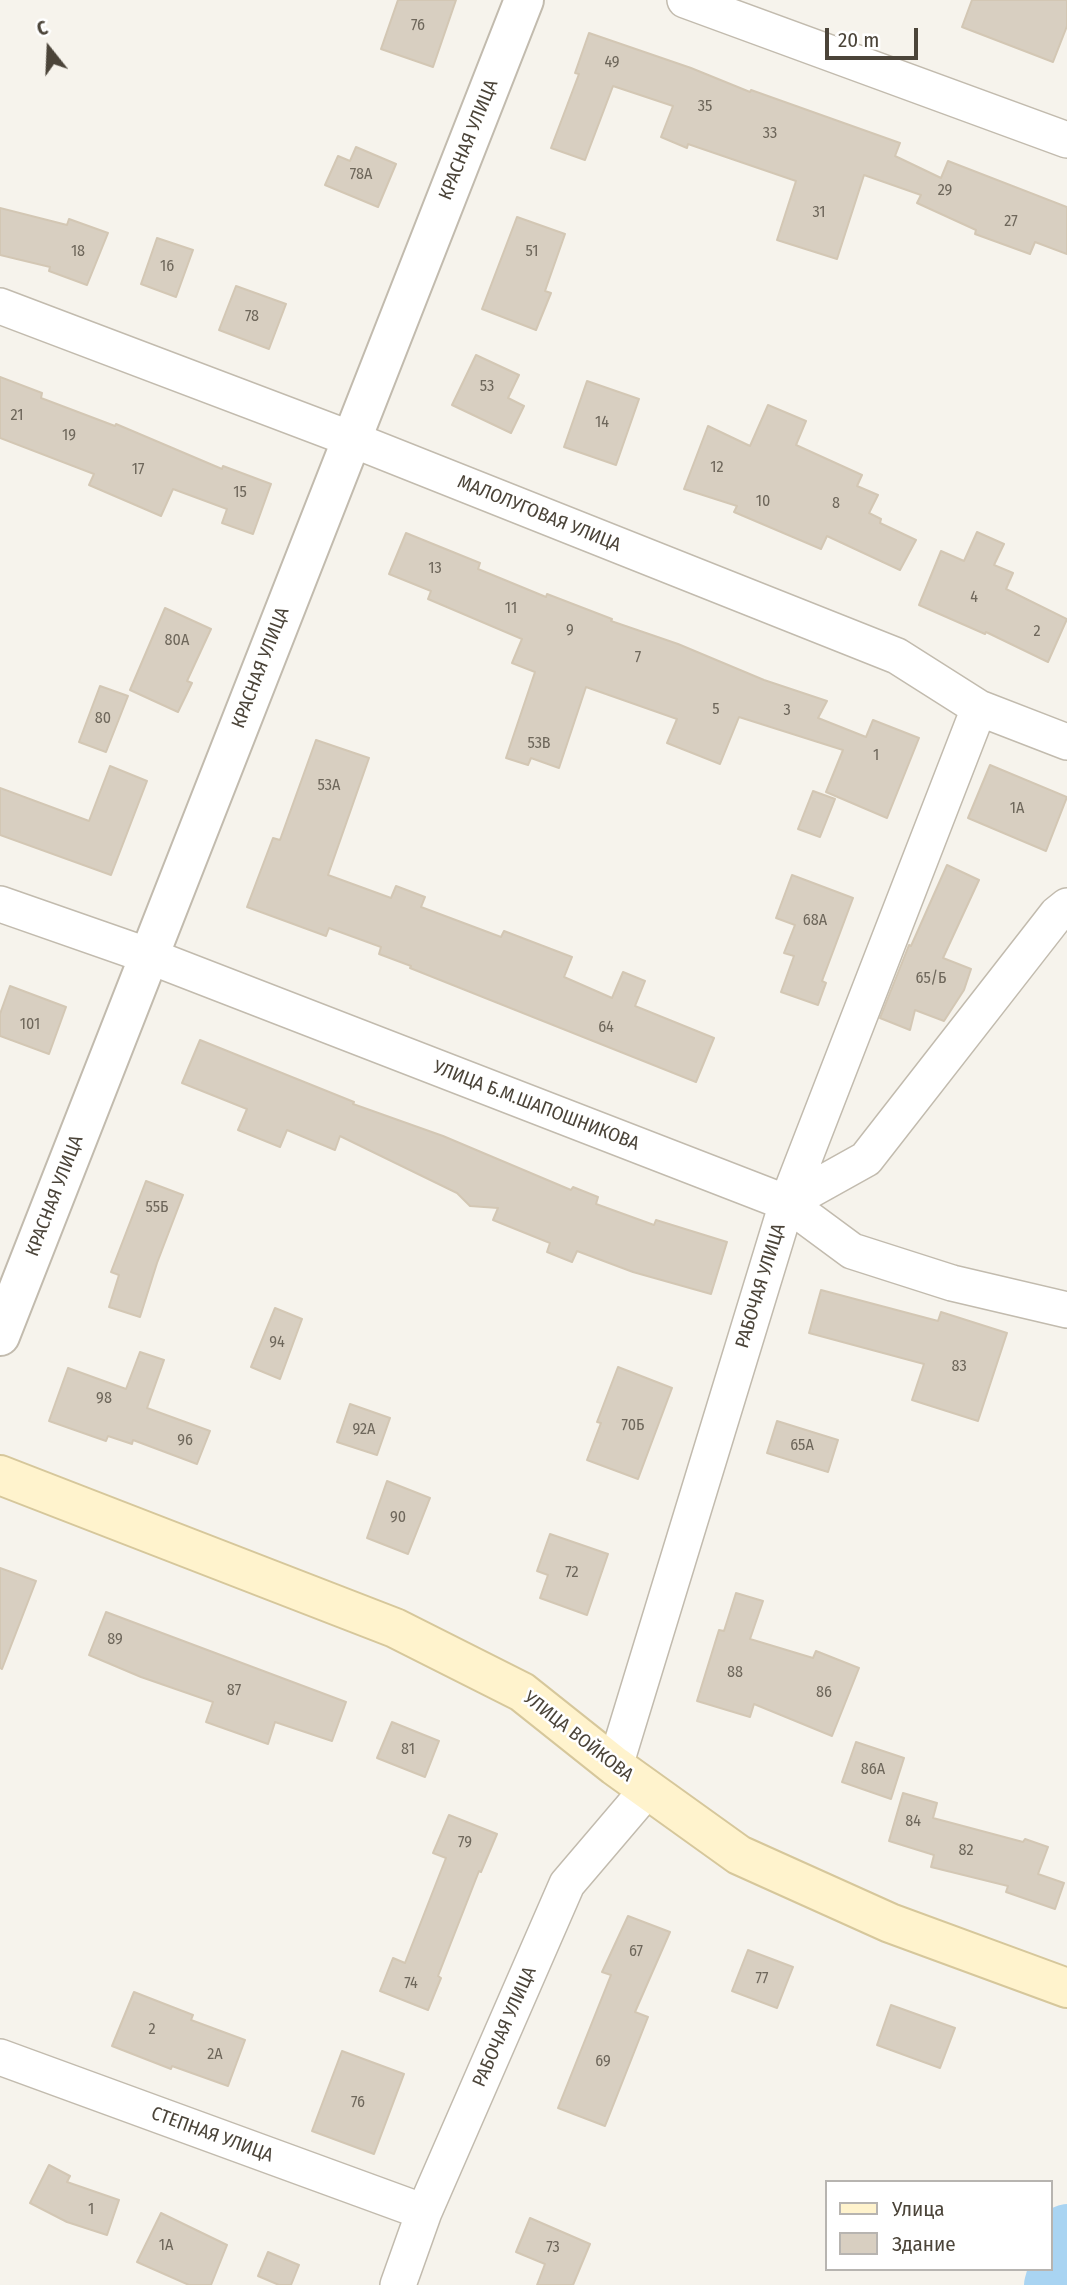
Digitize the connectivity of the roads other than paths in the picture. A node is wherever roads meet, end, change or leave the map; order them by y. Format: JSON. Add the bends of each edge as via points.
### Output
{"nodes":[{"id":1,"x":524,"y":0,"type":"edge"},
{"id":2,"x":684,"y":0,"type":"edge"},
{"id":3,"x":1067,"y":140,"type":"edge"},
{"id":4,"x":0,"y":306,"type":"edge"},
{"id":5,"x":351,"y":439,"type":"junction"},
{"id":6,"x":978,"y":708,"type":"junction"},
{"id":7,"x":1067,"y":742,"type":"edge"},
{"id":8,"x":0,"y":904,"type":"edge"},
{"id":9,"x":1067,"y":906,"type":"edge"},
{"id":10,"x":149,"y":956,"type":"junction"},
{"id":11,"x":787,"y":1203,"type":"junction"},
{"id":12,"x":1067,"y":1310,"type":"edge"},
{"id":13,"x":0,"y":1336,"type":"edge"},
{"id":14,"x":0,"y":1475,"type":"edge"},
{"id":15,"x":615,"y":1766,"type":"junction"},
{"id":16,"x":647,"y":1790,"type":"junction"},
{"id":17,"x":1067,"y":1988,"type":"edge"},
{"id":18,"x":0,"y":2057,"type":"edge"},
{"id":19,"x":424,"y":2213,"type":"junction"},
{"id":20,"x":398,"y":2285,"type":"edge"}],
"edges":[{"from":1,"to":5,"type":"street","name":"КРАСНАЯ УЛИЦА"},
{"from":2,"to":3,"type":"street"},
{"from":4,"to":5,"type":"street","name":"МАЛОЛУГОВАЯ УЛИЦА"},
{"from":5,"to":6,"type":"street","name":"МАЛОЛУГОВАЯ УЛИЦА","via":[[897,656]]},
{"from":5,"to":10,"type":"street","name":"КРАСНАЯ УЛИЦА"},
{"from":6,"to":7,"type":"street","name":"МАЛОЛУГОВАЯ УЛИЦА"},
{"from":6,"to":11,"type":"street"},
{"from":8,"to":10,"type":"street","name":"УЛИЦА Б.М.ШАПОШНИКОВА"},
{"from":9,"to":11,"type":"street","name":"РАБОЧАЯ УЛИЦА","via":[[1056,914],[866,1159]]},
{"from":10,"to":11,"type":"street","name":"УЛИЦА Б.М.ШАПОШНИКОВА"},
{"from":10,"to":13,"type":"street","name":"КРАСНАЯ УЛИЦА"},
{"from":11,"to":12,"type":"street","name":"УЛИЦА Б.М.ШАПОШНИКОВА","via":[[852,1251],[952,1283]]},
{"from":11,"to":15,"type":"street","name":"РАБОЧАЯ УЛИЦА"},
{"from":14,"to":15,"type":"main road","name":"УЛИЦА ВОЙКОВА","via":[[395,1628],[522,1692]]},
{"from":15,"to":16,"type":"main road","name":"УЛИЦА ВОЙКОВА"},
{"from":16,"to":17,"type":"main road","name":"УЛИЦА ВОЙКОВА","via":[[739,1856],[890,1923]]},
{"from":16,"to":19,"type":"street","name":"РАБОЧАЯ УЛИЦА","via":[[567,1884]]},
{"from":18,"to":19,"type":"street","name":"СТЕПНАЯ УЛИЦА"},
{"from":19,"to":20,"type":"street","name":"РАБОЧАЯ УЛИЦА"}]}
